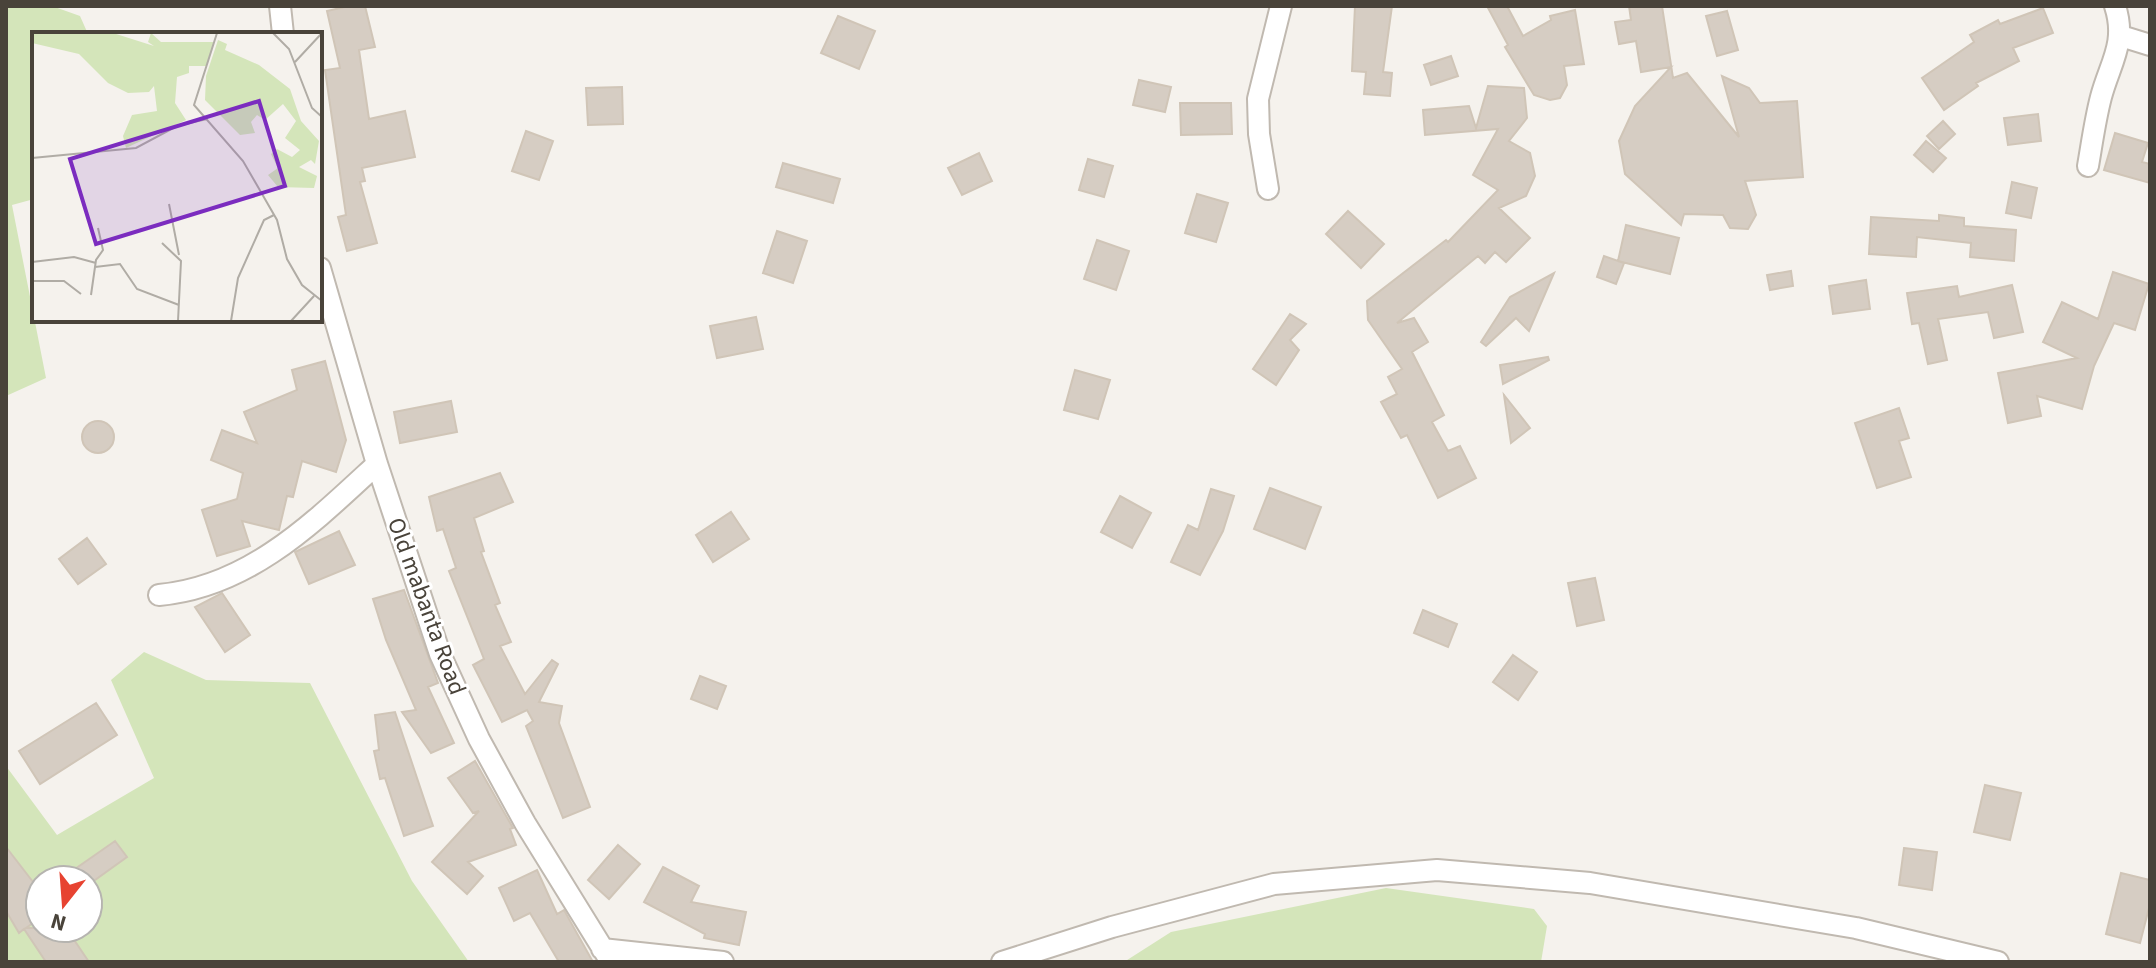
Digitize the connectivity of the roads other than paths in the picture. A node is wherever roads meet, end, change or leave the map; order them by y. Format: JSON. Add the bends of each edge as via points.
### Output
{"nodes":[{"id":1,"x":280,"y":6,"type":"edge"},
{"id":2,"x":1281,"y":6,"type":"edge"},
{"id":3,"x":2115,"y":6,"type":"edge"},
{"id":4,"x":283,"y":32,"type":"edge"},
{"id":5,"x":2121,"y":36,"type":"junction"},
{"id":6,"x":2150,"y":45,"type":"edge"},
{"id":7,"x":2088,"y":166,"type":"dead end"},
{"id":8,"x":1268,"y":189,"type":"dead end"},
{"id":9,"x":322,"y":275,"type":"edge"},
{"id":10,"x":377,"y":464,"type":"junction"},
{"id":11,"x":159,"y":595,"type":"dead end"},
{"id":12,"x":606,"y":955,"type":"edge"},
{"id":13,"x":723,"y":962,"type":"edge"},
{"id":14,"x":1002,"y":962,"type":"edge"},
{"id":15,"x":1998,"y":962,"type":"edge"}],
"edges":[{"from":1,"to":4,"type":"street"},
{"from":2,"to":8,"type":"street","via":[[1258,99]]},
{"from":3,"to":5,"type":"street"},
{"from":5,"to":6,"type":"street"},
{"from":5,"to":7,"type":"street","via":[[2102,93]]},
{"from":9,"to":10,"type":"street","name":"Old mabanta Road"},
{"from":10,"to":11,"type":"street","via":[[321,516],[238,575]]},
{"from":10,"to":12,"type":"street","name":"Old mabanta Road","via":[[440,654],[479,739]]},
{"from":12,"to":13,"type":"street"},
{"from":14,"to":15,"type":"street","via":[[1274,884],[1437,870],[1590,883],[1856,928]]}]}
